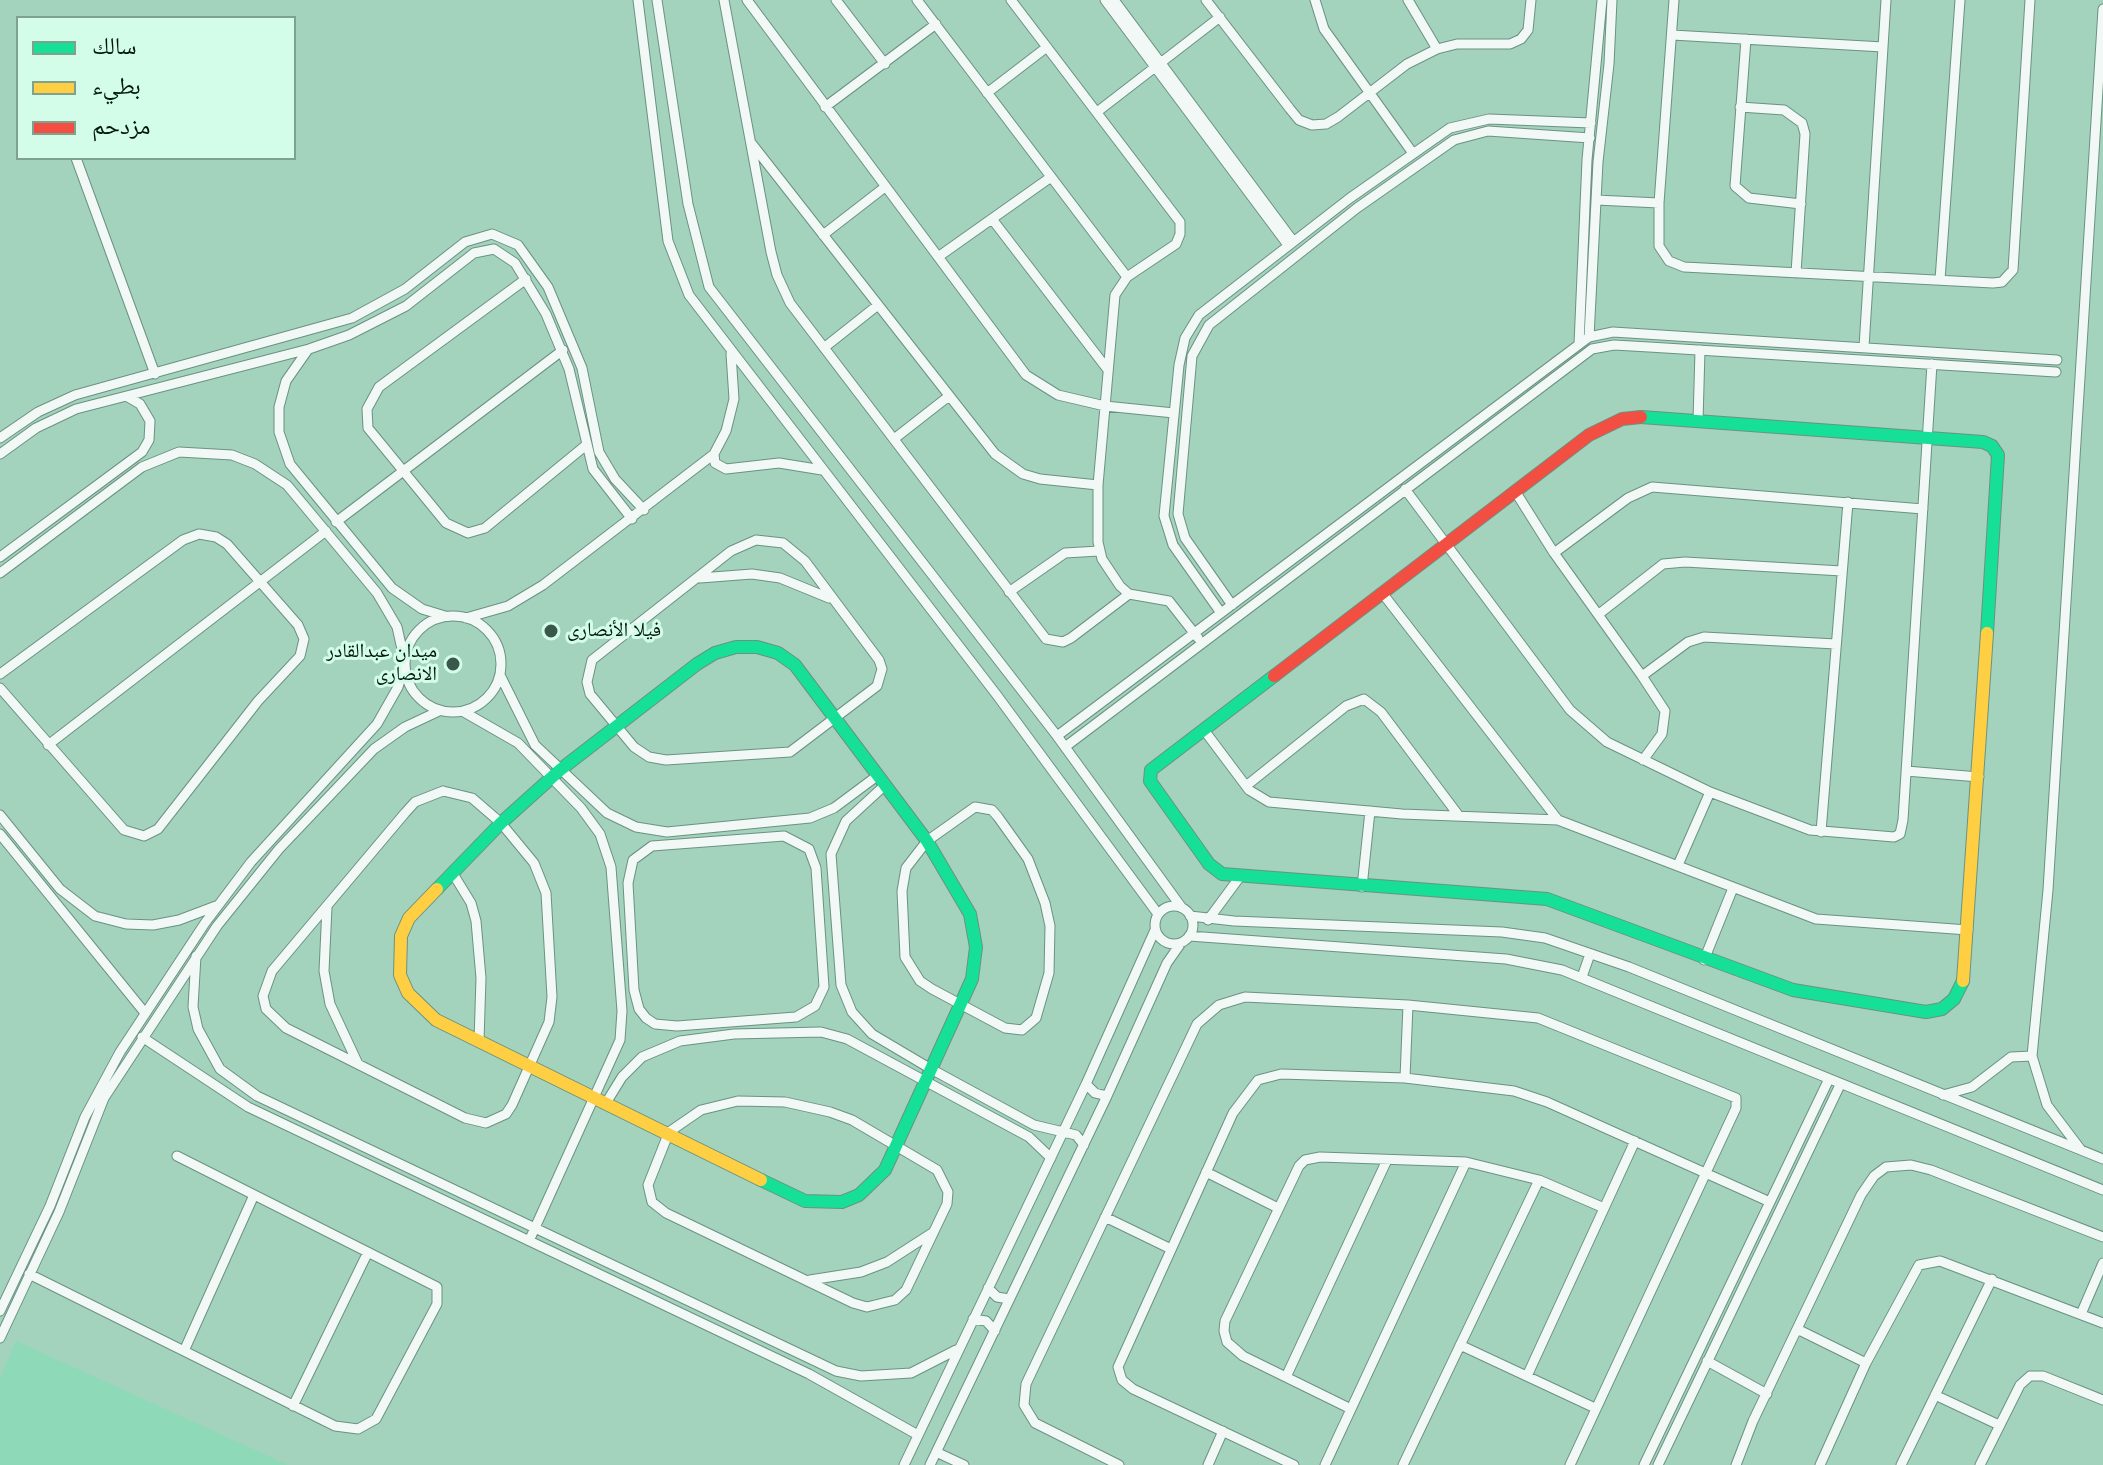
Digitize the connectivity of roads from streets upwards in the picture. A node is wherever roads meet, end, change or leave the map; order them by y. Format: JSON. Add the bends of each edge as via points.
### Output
{"nodes":[{"id":1,"x":638,"y":0,"type":"edge"},
{"id":2,"x":657,"y":0,"type":"edge"},
{"id":3,"x":724,"y":0,"type":"edge"},
{"id":4,"x":747,"y":0,"type":"edge"},
{"id":5,"x":836,"y":0,"type":"edge"},
{"id":6,"x":917,"y":0,"type":"edge"},
{"id":7,"x":1011,"y":0,"type":"edge"},
{"id":8,"x":1105,"y":0,"type":"edge"},
{"id":9,"x":1114,"y":0,"type":"edge"},
{"id":10,"x":1206,"y":0,"type":"edge"},
{"id":11,"x":1315,"y":0,"type":"edge"},
{"id":12,"x":1408,"y":0,"type":"edge"},
{"id":13,"x":1531,"y":0,"type":"edge"},
{"id":14,"x":1602,"y":0,"type":"edge"},
{"id":15,"x":1612,"y":0,"type":"edge"},
{"id":16,"x":1674,"y":0,"type":"edge"},
{"id":17,"x":1886,"y":0,"type":"edge"},
{"id":18,"x":1960,"y":0,"type":"edge"},
{"id":19,"x":2030,"y":0,"type":"edge"},
{"id":20,"x":2103,"y":9,"type":"edge"},
{"id":21,"x":1220,"y":17,"type":"junction"},
{"id":22,"x":936,"y":24,"type":"junction"},
{"id":23,"x":1672,"y":35,"type":"junction"},
{"id":24,"x":1746,"y":39,"type":"junction"},
{"id":25,"x":1047,"y":47,"type":"junction"},
{"id":26,"x":1883,"y":47,"type":"junction"},
{"id":27,"x":1437,"y":49,"type":"junction"},
{"id":28,"x":885,"y":64,"type":"junction"},
{"id":29,"x":1158,"y":65,"type":"junction"},
{"id":30,"x":987,"y":93,"type":"junction"},
{"id":31,"x":1369,"y":93,"type":"junction"},
{"id":32,"x":825,"y":107,"type":"junction"},
{"id":33,"x":1740,"y":107,"type":"junction"},
{"id":34,"x":1097,"y":112,"type":"junction"},
{"id":35,"x":1591,"y":123,"type":"junction"},
{"id":36,"x":1590,"y":138,"type":"junction"},
{"id":37,"x":749,"y":141,"type":"junction"},
{"id":38,"x":659,"y":145,"type":"junction"},
{"id":39,"x":679,"y":145,"type":"junction"},
{"id":40,"x":1412,"y":152,"type":"junction"},
{"id":41,"x":77,"y":160,"type":"edge"},
{"id":42,"x":1592,"y":161,"type":"junction"},
{"id":43,"x":1051,"y":177,"type":"junction"},
{"id":44,"x":885,"y":187,"type":"junction"},
{"id":45,"x":1350,"y":198,"type":"junction"},
{"id":46,"x":1596,"y":200,"type":"junction"},
{"id":47,"x":1659,"y":203,"type":"junction"},
{"id":48,"x":1801,"y":204,"type":"junction"},
{"id":49,"x":1357,"y":208,"type":"junction"},
{"id":50,"x":992,"y":219,"type":"junction"},
{"id":51,"x":823,"y":235,"type":"junction"},
{"id":52,"x":1290,"y":243,"type":"junction"},
{"id":53,"x":938,"y":257,"type":"junction"},
{"id":54,"x":1796,"y":273,"type":"junction"},
{"id":55,"x":1127,"y":277,"type":"junction"},
{"id":56,"x":1868,"y":277,"type":"junction"},
{"id":57,"x":526,"y":279,"type":"junction"},
{"id":58,"x":1940,"y":280,"type":"junction"},
{"id":59,"x":1586,"y":296,"type":"junction"},
{"id":60,"x":878,"y":305,"type":"junction"},
{"id":61,"x":1650,"y":335,"type":"junction"},
{"id":62,"x":1589,"y":337,"type":"junction"},
{"id":63,"x":1816,"y":343,"type":"junction"},
{"id":64,"x":1579,"y":344,"type":"junction"},
{"id":65,"x":825,"y":347,"type":"junction"},
{"id":66,"x":1649,"y":347,"type":"junction"},
{"id":67,"x":1864,"y":347,"type":"junction"},
{"id":68,"x":309,"y":349,"type":"junction"},
{"id":69,"x":563,"y":350,"type":"junction"},
{"id":70,"x":730,"y":350,"type":"junction"},
{"id":71,"x":1700,"y":350,"type":"junction"},
{"id":72,"x":1181,"y":353,"type":"junction"},
{"id":73,"x":1988,"y":354,"type":"junction"},
{"id":74,"x":1816,"y":355,"type":"junction"},
{"id":75,"x":1192,"y":356,"type":"junction"},
{"id":76,"x":2057,"y":360,"type":"dead end"},
{"id":77,"x":1932,"y":364,"type":"junction"},
{"id":78,"x":1987,"y":366,"type":"junction"},
{"id":79,"x":1108,"y":370,"type":"junction"},
{"id":80,"x":2056,"y":372,"type":"dead end"},
{"id":81,"x":155,"y":374,"type":"junction"},
{"id":82,"x":1528,"y":390,"type":"junction"},
{"id":83,"x":949,"y":396,"type":"junction"},
{"id":84,"x":128,"y":397,"type":"junction"},
{"id":85,"x":1105,"y":406,"type":"junction"},
{"id":86,"x":1174,"y":413,"type":"junction"},
{"id":87,"x":1698,"y":421,"type":"junction"},
{"id":88,"x":1928,"y":437,"type":"junction"},
{"id":89,"x":0,"y":438,"type":"edge"},
{"id":90,"x":894,"y":439,"type":"junction"},
{"id":91,"x":585,"y":446,"type":"junction"},
{"id":92,"x":0,"y":454,"type":"edge"},
{"id":93,"x":714,"y":454,"type":"junction"},
{"id":94,"x":403,"y":471,"type":"junction"},
{"id":95,"x":823,"y":471,"type":"junction"},
{"id":96,"x":1098,"y":485,"type":"junction"},
{"id":97,"x":1405,"y":489,"type":"junction"},
{"id":98,"x":1515,"y":491,"type":"junction"},
{"id":99,"x":1848,"y":502,"type":"junction"},
{"id":100,"x":1923,"y":509,"type":"junction"},
{"id":101,"x":644,"y":510,"type":"junction"},
{"id":102,"x":632,"y":519,"type":"junction"},
{"id":103,"x":336,"y":522,"type":"junction"},
{"id":104,"x":326,"y":531,"type":"junction"},
{"id":105,"x":1446,"y":546,"type":"junction"},
{"id":106,"x":1099,"y":551,"type":"junction"},
{"id":107,"x":1554,"y":553,"type":"junction"},
{"id":108,"x":0,"y":557,"type":"edge"},
{"id":109,"x":1842,"y":571,"type":"junction"},
{"id":110,"x":0,"y":573,"type":"edge"},
{"id":111,"x":696,"y":579,"type":"junction"},
{"id":112,"x":261,"y":582,"type":"junction"},
{"id":113,"x":1009,"y":592,"type":"junction"},
{"id":114,"x":1129,"y":594,"type":"junction"},
{"id":115,"x":1383,"y":594,"type":"junction"},
{"id":116,"x":832,"y":599,"type":"junction"},
{"id":117,"x":1232,"y":605,"type":"junction"},
{"id":118,"x":1221,"y":613,"type":"junction"},
{"id":119,"x":1599,"y":614,"type":"junction"},
{"id":120,"x":445,"y":616,"type":"junction"},
{"id":121,"x":466,"y":618,"type":"junction"},
{"id":122,"x":1194,"y":633,"type":"junction"},
{"id":123,"x":977,"y":634,"type":"junction"},
{"id":124,"x":1202,"y":644,"type":"junction"},
{"id":125,"x":1836,"y":644,"type":"junction"},
{"id":126,"x":960,"y":646,"type":"junction"},
{"id":127,"x":404,"y":663,"type":"junction"},
{"id":128,"x":999,"y":664,"type":"junction"},
{"id":129,"x":980,"y":673,"type":"junction"},
{"id":130,"x":0,"y":674,"type":"edge"},
{"id":131,"x":500,"y":675,"type":"junction"},
{"id":132,"x":1642,"y":676,"type":"junction"},
{"id":133,"x":0,"y":688,"type":"edge"},
{"id":134,"x":439,"y":711,"type":"junction"},
{"id":135,"x":464,"y":712,"type":"junction"},
{"id":136,"x":836,"y":720,"type":"junction"},
{"id":137,"x":616,"y":726,"type":"junction"},
{"id":138,"x":1204,"y":730,"type":"junction"},
{"id":139,"x":1057,"y":736,"type":"junction"},
{"id":140,"x":48,"y":745,"type":"junction"},
{"id":141,"x":1065,"y":747,"type":"junction"},
{"id":142,"x":1643,"y":760,"type":"junction"},
{"id":143,"x":1906,"y":771,"type":"junction"},
{"id":144,"x":555,"y":774,"type":"junction"},
{"id":145,"x":1979,"y":777,"type":"junction"},
{"id":146,"x":881,"y":781,"type":"junction"},
{"id":147,"x":1246,"y":786,"type":"junction"},
{"id":148,"x":1710,"y":792,"type":"junction"},
{"id":149,"x":1370,"y":811,"type":"junction"},
{"id":150,"x":0,"y":815,"type":"edge"},
{"id":151,"x":1459,"y":816,"type":"junction"},
{"id":152,"x":773,"y":820,"type":"junction"},
{"id":153,"x":1558,"y":820,"type":"junction"},
{"id":154,"x":501,"y":823,"type":"junction"},
{"id":155,"x":651,"y":831,"type":"junction"},
{"id":156,"x":1821,"y":832,"type":"junction"},
{"id":157,"x":0,"y":834,"type":"edge"},
{"id":158,"x":773,"y":836,"type":"junction"},
{"id":159,"x":927,"y":841,"type":"junction"},
{"id":160,"x":652,"y":846,"type":"junction"},
{"id":161,"x":1678,"y":865,"type":"junction"},
{"id":162,"x":829,"y":867,"type":"junction"},
{"id":163,"x":816,"y":868,"type":"junction"},
{"id":164,"x":452,"y":872,"type":"junction"},
{"id":165,"x":1239,"y":878,"type":"junction"},
{"id":166,"x":1362,"y":887,"type":"junction"},
{"id":167,"x":1733,"y":888,"type":"junction"},
{"id":168,"x":219,"y":904,"type":"junction"},
{"id":169,"x":328,"y":905,"type":"junction"},
{"id":170,"x":1186,"y":912,"type":"junction"},
{"id":171,"x":1158,"y":914,"type":"junction"},
{"id":172,"x":1208,"y":920,"type":"junction"},
{"id":173,"x":1155,"y":930,"type":"junction"},
{"id":174,"x":1968,"y":930,"type":"junction"},
{"id":175,"x":1185,"y":940,"type":"junction"},
{"id":176,"x":1590,"y":954,"type":"junction"},
{"id":177,"x":196,"y":956,"type":"junction"},
{"id":178,"x":1704,"y":960,"type":"junction"},
{"id":179,"x":1582,"y":977,"type":"junction"},
{"id":180,"x":841,"y":985,"type":"junction"},
{"id":181,"x":824,"y":987,"type":"junction"},
{"id":182,"x":960,"y":1004,"type":"junction"},
{"id":183,"x":1408,"y":1005,"type":"junction"},
{"id":184,"x":639,"y":1009,"type":"junction"},
{"id":185,"x":622,"y":1011,"type":"junction"},
{"id":186,"x":145,"y":1013,"type":"junction"},
{"id":187,"x":142,"y":1037,"type":"junction"},
{"id":188,"x":479,"y":1041,"type":"junction"},
{"id":189,"x":2032,"y":1056,"type":"junction"},
{"id":190,"x":358,"y":1064,"type":"junction"},
{"id":191,"x":531,"y":1066,"type":"junction"},
{"id":192,"x":928,"y":1075,"type":"junction"},
{"id":193,"x":1405,"y":1078,"type":"junction"},
{"id":194,"x":1828,"y":1081,"type":"junction"},
{"id":195,"x":1086,"y":1084,"type":"junction"},
{"id":196,"x":1840,"y":1085,"type":"junction"},
{"id":197,"x":1942,"y":1095,"type":"junction"},
{"id":198,"x":1107,"y":1096,"type":"junction"},
{"id":199,"x":601,"y":1101,"type":"junction"},
{"id":200,"x":1064,"y":1130,"type":"junction"},
{"id":201,"x":669,"y":1132,"type":"junction"},
{"id":202,"x":1635,"y":1141,"type":"junction"},
{"id":203,"x":896,"y":1145,"type":"junction"},
{"id":204,"x":1084,"y":1145,"type":"junction"},
{"id":205,"x":2081,"y":1150,"type":"junction"},
{"id":206,"x":177,"y":1156,"type":"dead end"},
{"id":207,"x":1051,"y":1158,"type":"junction"},
{"id":208,"x":2103,"y":1159,"type":"edge"},
{"id":209,"x":1387,"y":1160,"type":"junction"},
{"id":210,"x":1466,"y":1162,"type":"junction"},
{"id":211,"x":1206,"y":1172,"type":"junction"},
{"id":212,"x":1704,"y":1172,"type":"junction"},
{"id":213,"x":1539,"y":1180,"type":"junction"},
{"id":214,"x":2103,"y":1190,"type":"edge"},
{"id":215,"x":254,"y":1195,"type":"junction"},
{"id":216,"x":1770,"y":1202,"type":"junction"},
{"id":217,"x":1278,"y":1208,"type":"junction"},
{"id":218,"x":1604,"y":1208,"type":"junction"},
{"id":219,"x":1105,"y":1217,"type":"junction"},
{"id":220,"x":535,"y":1226,"type":"junction"},
{"id":221,"x":933,"y":1232,"type":"junction"},
{"id":222,"x":2103,"y":1237,"type":"edge"},
{"id":223,"x":529,"y":1241,"type":"junction"},
{"id":224,"x":1171,"y":1249,"type":"junction"},
{"id":225,"x":368,"y":1252,"type":"junction"},
{"id":226,"x":2103,"y":1263,"type":"edge"},
{"id":227,"x":1736,"y":1273,"type":"junction"},
{"id":228,"x":29,"y":1274,"type":"junction"},
{"id":229,"x":1747,"y":1278,"type":"junction"},
{"id":230,"x":1992,"y":1279,"type":"junction"},
{"id":231,"x":806,"y":1280,"type":"junction"},
{"id":232,"x":988,"y":1288,"type":"junction"},
{"id":233,"x":1009,"y":1299,"type":"junction"},
{"id":234,"x":0,"y":1311,"type":"edge"},
{"id":235,"x":2081,"y":1314,"type":"junction"},
{"id":236,"x":973,"y":1319,"type":"junction"},
{"id":237,"x":2103,"y":1323,"type":"edge"},
{"id":238,"x":1799,"y":1330,"type":"junction"},
{"id":239,"x":995,"y":1331,"type":"junction"},
{"id":240,"x":0,"y":1338,"type":"edge"},
{"id":241,"x":1460,"y":1345,"type":"junction"},
{"id":242,"x":956,"y":1350,"type":"junction"},
{"id":243,"x":184,"y":1351,"type":"junction"},
{"id":244,"x":1707,"y":1361,"type":"junction"},
{"id":245,"x":1866,"y":1363,"type":"junction"},
{"id":246,"x":1527,"y":1376,"type":"junction"},
{"id":247,"x":1286,"y":1377,"type":"junction"},
{"id":248,"x":1767,"y":1394,"type":"junction"},
{"id":249,"x":1935,"y":1395,"type":"junction"},
{"id":250,"x":2103,"y":1400,"type":"edge"},
{"id":251,"x":293,"y":1406,"type":"junction"},
{"id":252,"x":1595,"y":1408,"type":"junction"},
{"id":253,"x":1351,"y":1409,"type":"junction"},
{"id":254,"x":1664,"y":1424,"type":"junction"},
{"id":255,"x":1999,"y":1425,"type":"junction"},
{"id":256,"x":1675,"y":1430,"type":"junction"},
{"id":257,"x":1223,"y":1431,"type":"junction"},
{"id":258,"x":918,"y":1435,"type":"junction"},
{"id":259,"x":936,"y":1452,"type":"junction"},
{"id":260,"x":932,"y":1464,"type":"edge"},
{"id":261,"x":904,"y":1465,"type":"edge"},
{"id":262,"x":964,"y":1465,"type":"edge"},
{"id":263,"x":1119,"y":1465,"type":"edge"},
{"id":264,"x":1208,"y":1465,"type":"edge"},
{"id":265,"x":1294,"y":1465,"type":"edge"},
{"id":266,"x":1325,"y":1465,"type":"edge"},
{"id":267,"x":1403,"y":1465,"type":"edge"},
{"id":268,"x":1570,"y":1465,"type":"edge"},
{"id":269,"x":1644,"y":1465,"type":"edge"},
{"id":270,"x":1658,"y":1465,"type":"edge"},
{"id":271,"x":1736,"y":1465,"type":"edge"},
{"id":272,"x":1820,"y":1465,"type":"edge"},
{"id":273,"x":1901,"y":1465,"type":"edge"},
{"id":274,"x":1980,"y":1465,"type":"edge"}],
"edges":[{"from":1,"to":38,"type":"street"},
{"from":2,"to":39,"type":"street"},
{"from":3,"to":37,"type":"street"},
{"from":4,"to":32,"type":"street"},
{"from":5,"to":28,"type":"street"},
{"from":6,"to":22,"type":"street"},
{"from":7,"to":25,"type":"street"},
{"from":8,"to":29,"type":"street"},
{"from":9,"to":29,"type":"street"},
{"from":10,"to":21,"type":"street"},
{"from":11,"to":31,"type":"street","via":[[1324,29]]},
{"from":12,"to":27,"type":"street"},
{"from":13,"to":27,"type":"street","via":[[1528,30],[1521,39]]},
{"from":14,"to":35,"type":"street"},
{"from":15,"to":42,"type":"street"},
{"from":16,"to":23,"type":"street"},
{"from":17,"to":26,"type":"street"},
{"from":18,"to":58,"type":"street"},
{"from":19,"to":58,"type":"street","via":[[2013,270],[2002,282]]},
{"from":20,"to":189,"type":"street","via":[[2048,890]]},
{"from":21,"to":29,"type":"street"},
{"from":21,"to":31,"type":"street","via":[[1299,120],[1326,124]]},
{"from":22,"to":28,"type":"street"},
{"from":22,"to":30,"type":"street"},
{"from":23,"to":24,"type":"street"},
{"from":23,"to":47,"type":"street"},
{"from":24,"to":26,"type":"street"},
{"from":24,"to":33,"type":"street"},
{"from":25,"to":30,"type":"street"},
{"from":25,"to":34,"type":"street"},
{"from":26,"to":56,"type":"street"},
{"from":27,"to":31,"type":"street"},
{"from":28,"to":32,"type":"street"},
{"from":29,"to":34,"type":"street"},
{"from":29,"to":52,"type":"street"},
{"from":30,"to":43,"type":"street"},
{"from":31,"to":40,"type":"street"},
{"from":32,"to":44,"type":"street"},
{"from":33,"to":48,"type":"street","via":[[1784,110],[1802,123]]},
{"from":33,"to":48,"type":"street","via":[[1735,186],[1749,198]]},
{"from":34,"to":55,"type":"street","via":[[1180,222],[1176,244]]},
{"from":35,"to":36,"type":"street"},
{"from":35,"to":40,"type":"street","via":[[1475,120],[1450,128]]},
{"from":36,"to":42,"type":"street"},
{"from":36,"to":49,"type":"street","via":[[1488,131],[1465,135]]},
{"from":37,"to":51,"type":"street"},
{"from":37,"to":65,"type":"street","via":[[777,275],[790,303]]},
{"from":38,"to":39,"type":"street"},
{"from":38,"to":70,"type":"street","via":[[668,241],[676,269]]},
{"from":39,"to":123,"type":"street","via":[[700,261],[716,297]]},
{"from":40,"to":45,"type":"street"},
{"from":41,"to":81,"type":"street"},
{"from":42,"to":46,"type":"street"},
{"from":42,"to":59,"type":"street"},
{"from":43,"to":50,"type":"street"},
{"from":43,"to":55,"type":"street"},
{"from":44,"to":51,"type":"street"},
{"from":44,"to":53,"type":"street"},
{"from":45,"to":49,"type":"street"},
{"from":45,"to":52,"type":"street"},
{"from":46,"to":47,"type":"street"},
{"from":46,"to":59,"type":"street"},
{"from":47,"to":54,"type":"street","via":[[1659,246],[1676,265]]},
{"from":48,"to":54,"type":"street"},
{"from":49,"to":75,"type":"street","via":[[1217,316],[1201,334]]},
{"from":50,"to":53,"type":"street"},
{"from":50,"to":79,"type":"street"},
{"from":51,"to":60,"type":"street"},
{"from":52,"to":72,"type":"street","via":[[1199,315]]},
{"from":53,"to":85,"type":"street","via":[[1037,385]]},
{"from":54,"to":56,"type":"street"},
{"from":55,"to":79,"type":"street","via":[[1115,295]]},
{"from":56,"to":58,"type":"street"},
{"from":56,"to":67,"type":"street"},
{"from":57,"to":68,"type":"street","via":[[506,254],[479,250],[388,316]]},
{"from":57,"to":69,"type":"street"},
{"from":57,"to":94,"type":"street","via":[[371,397],[368,428]]},
{"from":59,"to":62,"type":"street"},
{"from":59,"to":64,"type":"street"},
{"from":60,"to":65,"type":"street"},
{"from":60,"to":83,"type":"street"},
{"from":61,"to":62,"type":"street","via":[[1613,332]]},
{"from":61,"to":63,"type":"street"},
{"from":61,"to":66,"type":"street"},
{"from":62,"to":64,"type":"street"},
{"from":63,"to":67,"type":"street"},
{"from":63,"to":74,"type":"street"},
{"from":64,"to":82,"type":"street"},
{"from":65,"to":90,"type":"street"},
{"from":66,"to":71,"type":"street"},
{"from":66,"to":82,"type":"street","via":[[1592,349]]},
{"from":67,"to":73,"type":"street"},
{"from":68,"to":84,"type":"street"},
{"from":68,"to":103,"type":"street","via":[[286,381],[279,432],[296,474]]},
{"from":69,"to":91,"type":"street"},
{"from":69,"to":94,"type":"street"},
{"from":70,"to":93,"type":"street","via":[[734,399]]},
{"from":70,"to":95,"type":"street"},
{"from":71,"to":74,"type":"street"},
{"from":71,"to":87,"type":"street"},
{"from":72,"to":75,"type":"street"},
{"from":72,"to":86,"type":"street"},
{"from":73,"to":76,"type":"street"},
{"from":73,"to":78,"type":"street"},
{"from":74,"to":77,"type":"street"},
{"from":75,"to":117,"type":"street","via":[[1178,514],[1185,538]]},
{"from":77,"to":78,"type":"street"},
{"from":77,"to":88,"type":"street"},
{"from":78,"to":80,"type":"street"},
{"from":79,"to":85,"type":"street"},
{"from":81,"to":89,"type":"street","via":[[62,400]]},
{"from":81,"to":101,"type":"street","via":[[352,318],[405,289],[472,238],[499,235],[522,250],[554,299],[582,368],[599,452]]},
{"from":82,"to":97,"type":"street"},
{"from":82,"to":117,"type":"street"},
{"from":83,"to":90,"type":"street"},
{"from":83,"to":96,"type":"street","via":[[1008,465],[1040,479]]},
{"from":84,"to":92,"type":"street","via":[[61,414]]},
{"from":84,"to":108,"type":"street","via":[[140,404],[150,421],[142,452]]},
{"from":85,"to":86,"type":"street"},
{"from":85,"to":96,"type":"street"},
{"from":86,"to":118,"type":"street","via":[[1167,531]]},
{"from":87,"to":88,"type":"street"},
{"from":87,"to":98,"type":"street","via":[[1641,417],[1604,426]]},
{"from":88,"to":100,"type":"street"},
{"from":88,"to":145,"type":"street","via":[[1983,442],[1998,455]]},
{"from":90,"to":113,"type":"street"},
{"from":91,"to":94,"type":"street","via":[[474,533],[450,527]]},
{"from":91,"to":102,"type":"street","via":[[598,479]]},
{"from":93,"to":95,"type":"street","via":[[722,469],[779,463]]},
{"from":93,"to":101,"type":"street"},
{"from":94,"to":103,"type":"street"},
{"from":95,"to":126,"type":"street"},
{"from":96,"to":106,"type":"street"},
{"from":97,"to":105,"type":"street"},
{"from":97,"to":124,"type":"street"},
{"from":98,"to":105,"type":"street"},
{"from":98,"to":107,"type":"street"},
{"from":99,"to":100,"type":"street"},
{"from":99,"to":107,"type":"street","via":[[1652,487],[1628,498]]},
{"from":99,"to":109,"type":"street"},
{"from":100,"to":143,"type":"street"},
{"from":101,"to":102,"type":"street"},
{"from":102,"to":121,"type":"street","via":[[521,600]]},
{"from":103,"to":120,"type":"street","via":[[392,588],[422,609]]},
{"from":104,"to":110,"type":"street","via":[[287,485],[255,464],[219,453],[179,452],[130,475]]},
{"from":104,"to":112,"type":"street"},
{"from":104,"to":127,"type":"street","via":[[391,614]]},
{"from":105,"to":115,"type":"street"},
{"from":105,"to":142,"type":"street","via":[[1570,710],[1607,742]]},
{"from":106,"to":113,"type":"street","via":[[1065,553]]},
{"from":106,"to":114,"type":"street"},
{"from":107,"to":119,"type":"street"},
{"from":109,"to":119,"type":"street","via":[[1663,564]]},
{"from":109,"to":125,"type":"street"},
{"from":111,"to":116,"type":"street","via":[[724,574],[780,578]]},
{"from":111,"to":116,"type":"street","via":[[742,544],[770,540],[795,550]]},
{"from":111,"to":137,"type":"street","via":[[592,660],[587,670],[590,694]]},
{"from":112,"to":130,"type":"street","via":[[222,540],[193,535]]},
{"from":112,"to":140,"type":"street"},
{"from":112,"to":140,"type":"street","via":[[301,629],[302,651],[154,832],[139,836],[124,830]]},
{"from":113,"to":114,"type":"street","via":[[1040,633],[1054,642],[1071,638]]},
{"from":114,"to":122,"type":"street","via":[[1169,601]]},
{"from":115,"to":138,"type":"street"},
{"from":115,"to":153,"type":"street"},
{"from":116,"to":136,"type":"street","via":[[882,669],[877,686]]},
{"from":117,"to":118,"type":"street"},
{"from":118,"to":122,"type":"street"},
{"from":119,"to":132,"type":"street"},
{"from":120,"to":121,"type":"street"},
{"from":120,"to":127,"type":"street","via":[[418,631]]},
{"from":121,"to":131,"type":"street","via":[[497,643]]},
{"from":122,"to":124,"type":"street"},
{"from":122,"to":139,"type":"street"},
{"from":123,"to":126,"type":"street","via":[[967,646]]},
{"from":123,"to":128,"type":"street"},
{"from":124,"to":141,"type":"street"},
{"from":125,"to":132,"type":"street","via":[[1694,638]]},
{"from":125,"to":156,"type":"street"},
{"from":126,"to":129,"type":"street"},
{"from":127,"to":134,"type":"street","via":[[419,699]]},
{"from":127,"to":168,"type":"street","via":[[398,687],[377,724],[270,837]]},
{"from":128,"to":129,"type":"street","via":[[986,663]]},
{"from":128,"to":139,"type":"street"},
{"from":129,"to":171,"type":"street"},
{"from":131,"to":135,"type":"street","via":[[488,699]]},
{"from":131,"to":144,"type":"street","via":[[528,735]]},
{"from":132,"to":142,"type":"street","via":[[1665,711],[1662,734]]},
{"from":133,"to":140,"type":"street"},
{"from":134,"to":135,"type":"street"},
{"from":134,"to":177,"type":"street","via":[[374,749],[272,858]]},
{"from":135,"to":144,"type":"street","via":[[507,734]]},
{"from":136,"to":137,"type":"street","via":[[781,755],[666,760],[641,752]]},
{"from":136,"to":137,"type":"street","via":[[795,665],[778,653],[736,647],[697,664]]},
{"from":136,"to":146,"type":"street"},
{"from":137,"to":144,"type":"street"},
{"from":138,"to":147,"type":"street"},
{"from":138,"to":165,"type":"street","via":[[1151,770],[1149,777],[1209,864]]},
{"from":139,"to":141,"type":"street"},
{"from":141,"to":170,"type":"street"},
{"from":142,"to":148,"type":"street"},
{"from":143,"to":145,"type":"street"},
{"from":143,"to":156,"type":"street","via":[[1900,834],[1885,839]]},
{"from":144,"to":154,"type":"street"},
{"from":144,"to":155,"type":"street","via":[[607,813]]},
{"from":144,"to":185,"type":"street","via":[[607,850]]},
{"from":145,"to":174,"type":"street"},
{"from":146,"to":152,"type":"street","via":[[822,814]]},
{"from":146,"to":159,"type":"street"},
{"from":146,"to":162,"type":"street","via":[[846,821]]},
{"from":147,"to":149,"type":"street","via":[[1269,802]]},
{"from":147,"to":151,"type":"street","via":[[1346,706],[1364,699],[1381,712]]},
{"from":148,"to":156,"type":"street"},
{"from":148,"to":161,"type":"street"},
{"from":149,"to":151,"type":"street"},
{"from":149,"to":166,"type":"street"},
{"from":150,"to":168,"type":"street","via":[[60,889],[95,916],[153,925]]},
{"from":151,"to":153,"type":"street"},
{"from":152,"to":155,"type":"street"},
{"from":152,"to":158,"type":"street"},
{"from":153,"to":161,"type":"street"},
{"from":154,"to":164,"type":"street"},
{"from":154,"to":169,"type":"street","via":[[458,792],[428,794],[405,813]]},
{"from":154,"to":191,"type":"street","via":[[534,863],[546,893],[552,1009]]},
{"from":155,"to":160,"type":"street"},
{"from":157,"to":186,"type":"street"},
{"from":158,"to":160,"type":"street"},
{"from":158,"to":163,"type":"street","via":[[801,842]]},
{"from":159,"to":182,"type":"street","via":[[970,914],[976,947],[972,979]]},
{"from":159,"to":182,"type":"street","via":[[903,879],[905,957],[920,981]]},
{"from":159,"to":182,"type":"street","via":[[975,807],[992,810],[1028,859],[1050,926],[1044,998],[1030,1026],[1013,1031]]},
{"from":160,"to":184,"type":"street","via":[[633,860],[629,872]]},
{"from":161,"to":167,"type":"street"},
{"from":162,"to":163,"type":"street"},
{"from":162,"to":180,"type":"street"},
{"from":163,"to":181,"type":"street"},
{"from":164,"to":188,"type":"street","via":[[476,921]]},
{"from":164,"to":188,"type":"street","via":[[409,918],[399,945],[400,975],[420,1008]]},
{"from":165,"to":166,"type":"street"},
{"from":165,"to":172,"type":"street"},
{"from":166,"to":178,"type":"street","via":[[1547,899]]},
{"from":167,"to":174,"type":"street","via":[[1796,914],[1835,923]]},
{"from":167,"to":178,"type":"street"},
{"from":168,"to":186,"type":"street"},
{"from":169,"to":190,"type":"street","via":[[324,960],[330,1004]]},
{"from":169,"to":190,"type":"street","via":[[272,971],[263,996],[274,1020]]},
{"from":170,"to":171,"type":"street","via":[[1172,906]]},
{"from":170,"to":172,"type":"street"},
{"from":170,"to":175,"type":"street","via":[[1193,926]]},
{"from":171,"to":173,"type":"street"},
{"from":172,"to":176,"type":"street","via":[[1502,932],[1545,938]]},
{"from":173,"to":175,"type":"street","via":[[1165,942]]},
{"from":173,"to":195,"type":"street"},
{"from":174,"to":178,"type":"street","via":[[1962,986],[1942,1009],[1926,1012],[1806,994]]},
{"from":175,"to":179,"type":"street","via":[[1506,959]]},
{"from":175,"to":198,"type":"street","via":[[1167,963]]},
{"from":176,"to":179,"type":"street"},
{"from":176,"to":197,"type":"street"},
{"from":177,"to":187,"type":"street"},
{"from":177,"to":220,"type":"street","via":[[193,1007],[198,1029],[214,1059],[237,1084]]},
{"from":179,"to":194,"type":"street"},
{"from":180,"to":181,"type":"street"},
{"from":180,"to":192,"type":"street","via":[[861,1024]]},
{"from":181,"to":184,"type":"street","via":[[815,1006],[796,1017],[665,1025],[655,1024]]},
{"from":182,"to":192,"type":"street"},
{"from":183,"to":193,"type":"street"},
{"from":183,"to":212,"type":"street","via":[[1538,1018],[1732,1095],[1736,1108]]},
{"from":183,"to":219,"type":"street","via":[[1245,997],[1219,1005],[1197,1024]]},
{"from":184,"to":185,"type":"street"},
{"from":185,"to":199,"type":"street"},
{"from":186,"to":234,"type":"street","via":[[96,1094]]},
{"from":187,"to":223,"type":"street","via":[[248,1107]]},
{"from":187,"to":228,"type":"street","via":[[104,1098]]},
{"from":188,"to":191,"type":"street"},
{"from":189,"to":197,"type":"street","via":[[2011,1057],[1972,1087]]},
{"from":189,"to":205,"type":"street","via":[[2047,1105]]},
{"from":190,"to":191,"type":"street","via":[[465,1118],[486,1123],[506,1114]]},
{"from":191,"to":199,"type":"street"},
{"from":192,"to":199,"type":"street","via":[[834,1034],[734,1034],[654,1050],[631,1066]]},
{"from":192,"to":200,"type":"street","via":[[1034,1125]]},
{"from":192,"to":203,"type":"street"},
{"from":192,"to":207,"type":"street","via":[[1029,1137]]},
{"from":193,"to":202,"type":"street","via":[[1523,1094]]},
{"from":193,"to":211,"type":"street","via":[[1281,1074],[1258,1080],[1233,1113]]},
{"from":194,"to":196,"type":"street"},
{"from":194,"to":216,"type":"street"},
{"from":195,"to":198,"type":"street"},
{"from":195,"to":200,"type":"street"},
{"from":196,"to":214,"type":"street"},
{"from":196,"to":229,"type":"street"},
{"from":197,"to":205,"type":"street"},
{"from":198,"to":204,"type":"street"},
{"from":199,"to":201,"type":"street"},
{"from":199,"to":220,"type":"street"},
{"from":200,"to":204,"type":"street"},
{"from":200,"to":207,"type":"street"},
{"from":201,"to":203,"type":"street","via":[[710,1107],[762,1100],[830,1112]]},
{"from":201,"to":203,"type":"street","via":[[789,1194],[824,1204],[842,1202],[873,1184]]},
{"from":201,"to":231,"type":"street","via":[[648,1185],[652,1202]]},
{"from":202,"to":212,"type":"street"},
{"from":202,"to":218,"type":"street"},
{"from":203,"to":221,"type":"street","via":[[944,1180],[947,1204]]},
{"from":204,"to":233,"type":"street"},
{"from":205,"to":208,"type":"street"},
{"from":206,"to":215,"type":"street"},
{"from":207,"to":232,"type":"street"},
{"from":209,"to":210,"type":"street"},
{"from":209,"to":217,"type":"street","via":[[1305,1160]]},
{"from":209,"to":247,"type":"street"},
{"from":210,"to":213,"type":"street"},
{"from":210,"to":253,"type":"street"},
{"from":211,"to":217,"type":"street"},
{"from":211,"to":224,"type":"street"},
{"from":212,"to":216,"type":"street"},
{"from":212,"to":252,"type":"street"},
{"from":213,"to":218,"type":"street"},
{"from":213,"to":241,"type":"street"},
{"from":215,"to":225,"type":"street"},
{"from":215,"to":243,"type":"street"},
{"from":216,"to":227,"type":"street"},
{"from":217,"to":247,"type":"street","via":[[1224,1331],[1234,1350]]},
{"from":218,"to":246,"type":"street"},
{"from":219,"to":224,"type":"street"},
{"from":219,"to":263,"type":"street","via":[[1026,1384],[1024,1405],[1035,1423]]},
{"from":220,"to":223,"type":"street"},
{"from":220,"to":242,"type":"street","via":[[836,1371],[861,1376],[911,1373]]},
{"from":221,"to":231,"type":"street","via":[[874,1267]]},
{"from":221,"to":231,"type":"street","via":[[906,1290],[882,1307],[853,1303]]},
{"from":222,"to":238,"type":"street","via":[[1931,1170],[1886,1167],[1861,1195]]},
{"from":223,"to":258,"type":"street","via":[[809,1374]]},
{"from":224,"to":257,"type":"street","via":[[1118,1367],[1122,1380]]},
{"from":225,"to":251,"type":"street"},
{"from":225,"to":251,"type":"street","via":[[437,1287],[437,1304],[383,1409],[367,1426],[346,1430]]},
{"from":226,"to":235,"type":"street"},
{"from":227,"to":229,"type":"street"},
{"from":227,"to":254,"type":"street"},
{"from":228,"to":240,"type":"street"},
{"from":228,"to":243,"type":"street"},
{"from":229,"to":244,"type":"street"},
{"from":230,"to":235,"type":"street"},
{"from":230,"to":245,"type":"street","via":[[1940,1261],[1919,1265]]},
{"from":230,"to":249,"type":"street"},
{"from":232,"to":233,"type":"street"},
{"from":232,"to":236,"type":"street"},
{"from":233,"to":239,"type":"street"},
{"from":235,"to":237,"type":"street"},
{"from":236,"to":239,"type":"street","via":[[986,1321]]},
{"from":236,"to":242,"type":"street"},
{"from":238,"to":245,"type":"street"},
{"from":238,"to":248,"type":"street"},
{"from":239,"to":259,"type":"street"},
{"from":241,"to":246,"type":"street"},
{"from":241,"to":267,"type":"street"},
{"from":242,"to":258,"type":"street"},
{"from":243,"to":251,"type":"street"},
{"from":244,"to":248,"type":"street"},
{"from":244,"to":256,"type":"street"},
{"from":245,"to":272,"type":"street"},
{"from":246,"to":252,"type":"street"},
{"from":247,"to":253,"type":"street"},
{"from":248,"to":271,"type":"street"},
{"from":249,"to":255,"type":"street"},
{"from":249,"to":273,"type":"street"},
{"from":250,"to":255,"type":"street","via":[[2043,1376],[2030,1376]]},
{"from":252,"to":268,"type":"street"},
{"from":253,"to":266,"type":"street"},
{"from":254,"to":256,"type":"street"},
{"from":254,"to":269,"type":"street"},
{"from":255,"to":274,"type":"street"},
{"from":256,"to":270,"type":"street"},
{"from":257,"to":264,"type":"street"},
{"from":257,"to":265,"type":"street"},
{"from":258,"to":261,"type":"street"},
{"from":259,"to":260,"type":"street"},
{"from":259,"to":262,"type":"street"}]}
